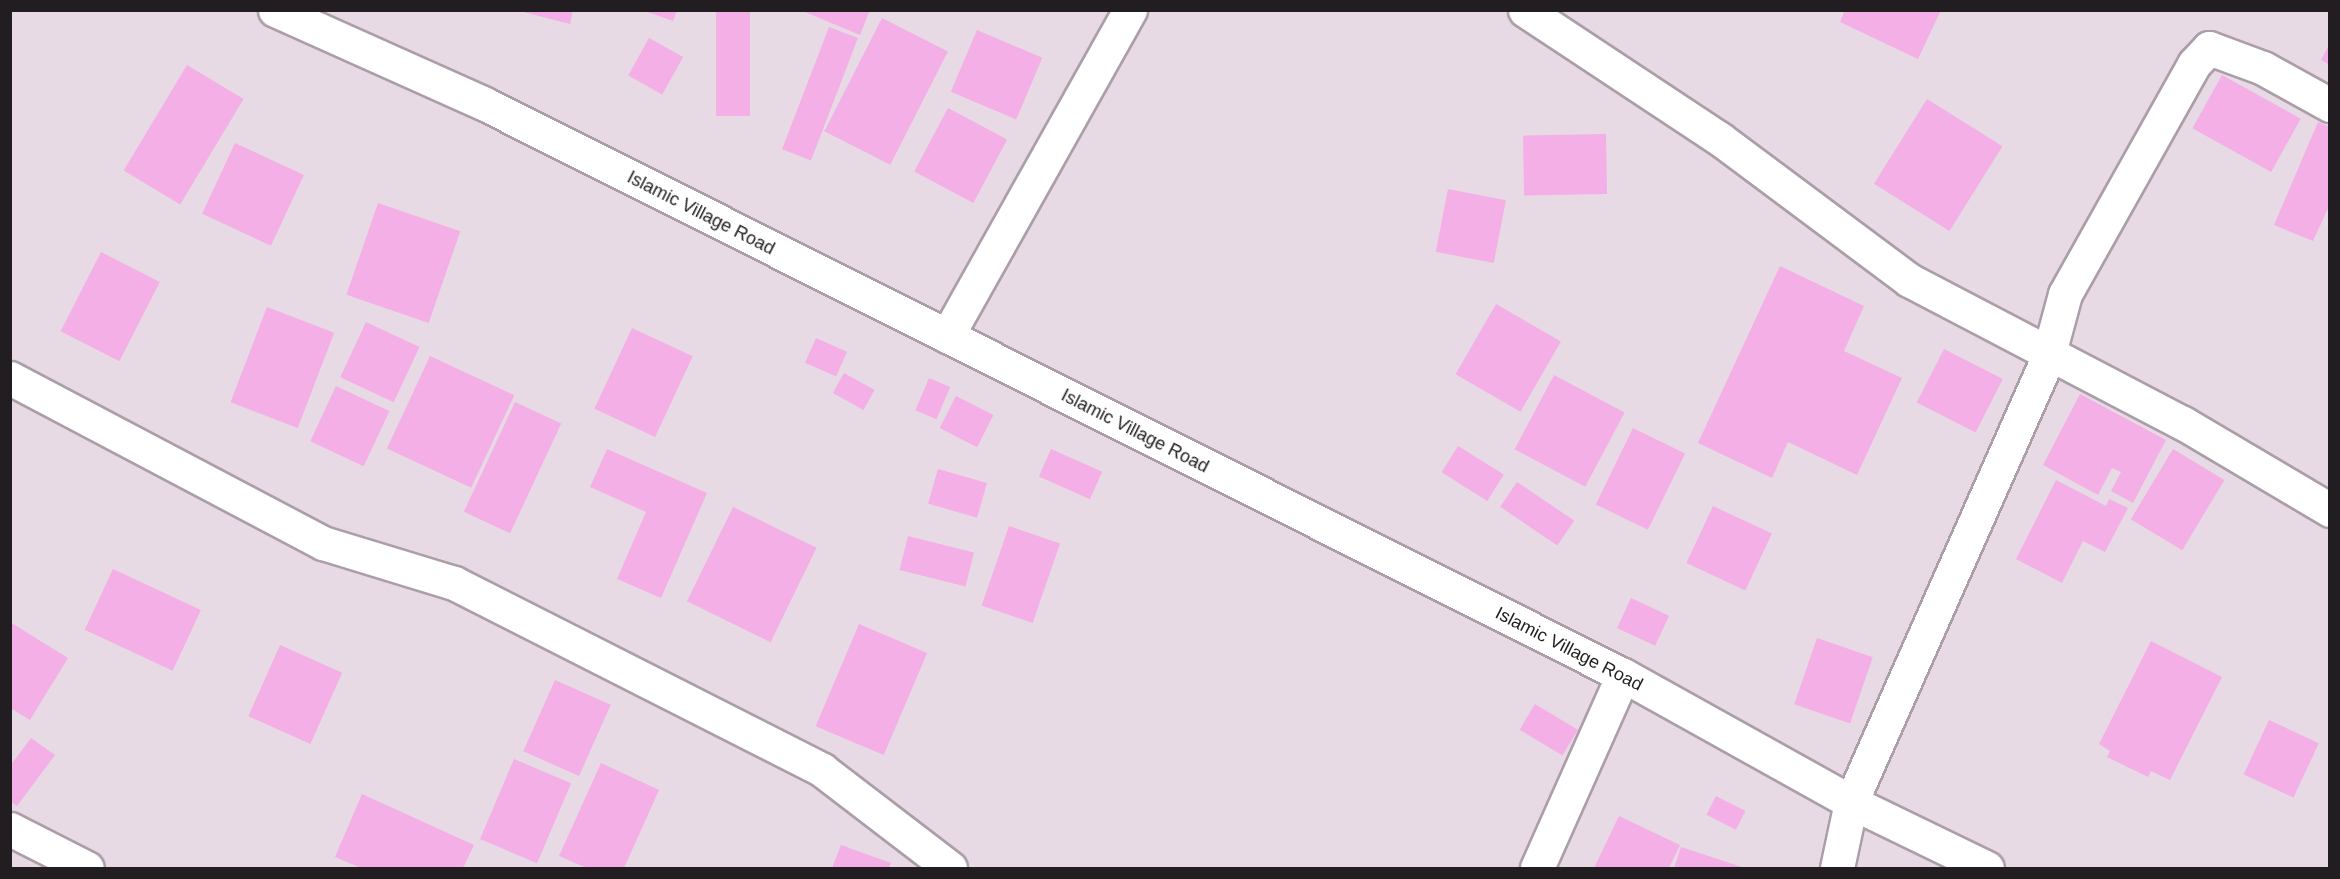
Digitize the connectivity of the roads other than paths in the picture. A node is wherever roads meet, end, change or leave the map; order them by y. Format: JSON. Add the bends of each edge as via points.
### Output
{"nodes":[{"id":1,"x":1130,"y":10,"type":"edge"},
{"id":2,"x":1525,"y":10,"type":"edge"},
{"id":3,"x":288,"y":14,"type":"edge"},
{"id":4,"x":2330,"y":105,"type":"edge"},
{"id":5,"x":947,"y":336,"type":"junction"},
{"id":6,"x":2049,"y":357,"type":"junction"},
{"id":7,"x":10,"y":378,"type":"edge"},
{"id":8,"x":2330,"y":510,"type":"edge"},
{"id":9,"x":1623,"y":675,"type":"junction"},
{"id":10,"x":1851,"y":802,"type":"junction"},
{"id":11,"x":10,"y":829,"type":"edge"},
{"id":12,"x":87,"y":868,"type":"edge"},
{"id":13,"x":950,"y":868,"type":"edge"},
{"id":14,"x":1537,"y":868,"type":"edge"},
{"id":15,"x":1837,"y":868,"type":"edge"},
{"id":16,"x":1987,"y":868,"type":"edge"}],
"edges":[{"from":1,"to":5,"type":"street"},
{"from":2,"to":6,"type":"street","via":[[1720,140],[1910,280]]},
{"from":3,"to":5,"type":"street","name":"Islamic Village Road","via":[[483,103]]},
{"from":4,"to":6,"type":"street","via":[[2263,68],[2209,48],[2194,64],[2092,240],[2065,294]]},
{"from":5,"to":9,"type":"street","name":"Islamic Village Road"},
{"from":6,"to":8,"type":"street","via":[[2183,423]]},
{"from":6,"to":10,"type":"street"},
{"from":7,"to":13,"type":"street","via":[[323,543],[454,583],[822,770]]},
{"from":9,"to":10,"type":"street","name":"Islamic Village Road"},
{"from":9,"to":14,"type":"street"},
{"from":10,"to":15,"type":"street"},
{"from":10,"to":16,"type":"street","name":"Islamic Village Road"},
{"from":11,"to":12,"type":"street"}]}
